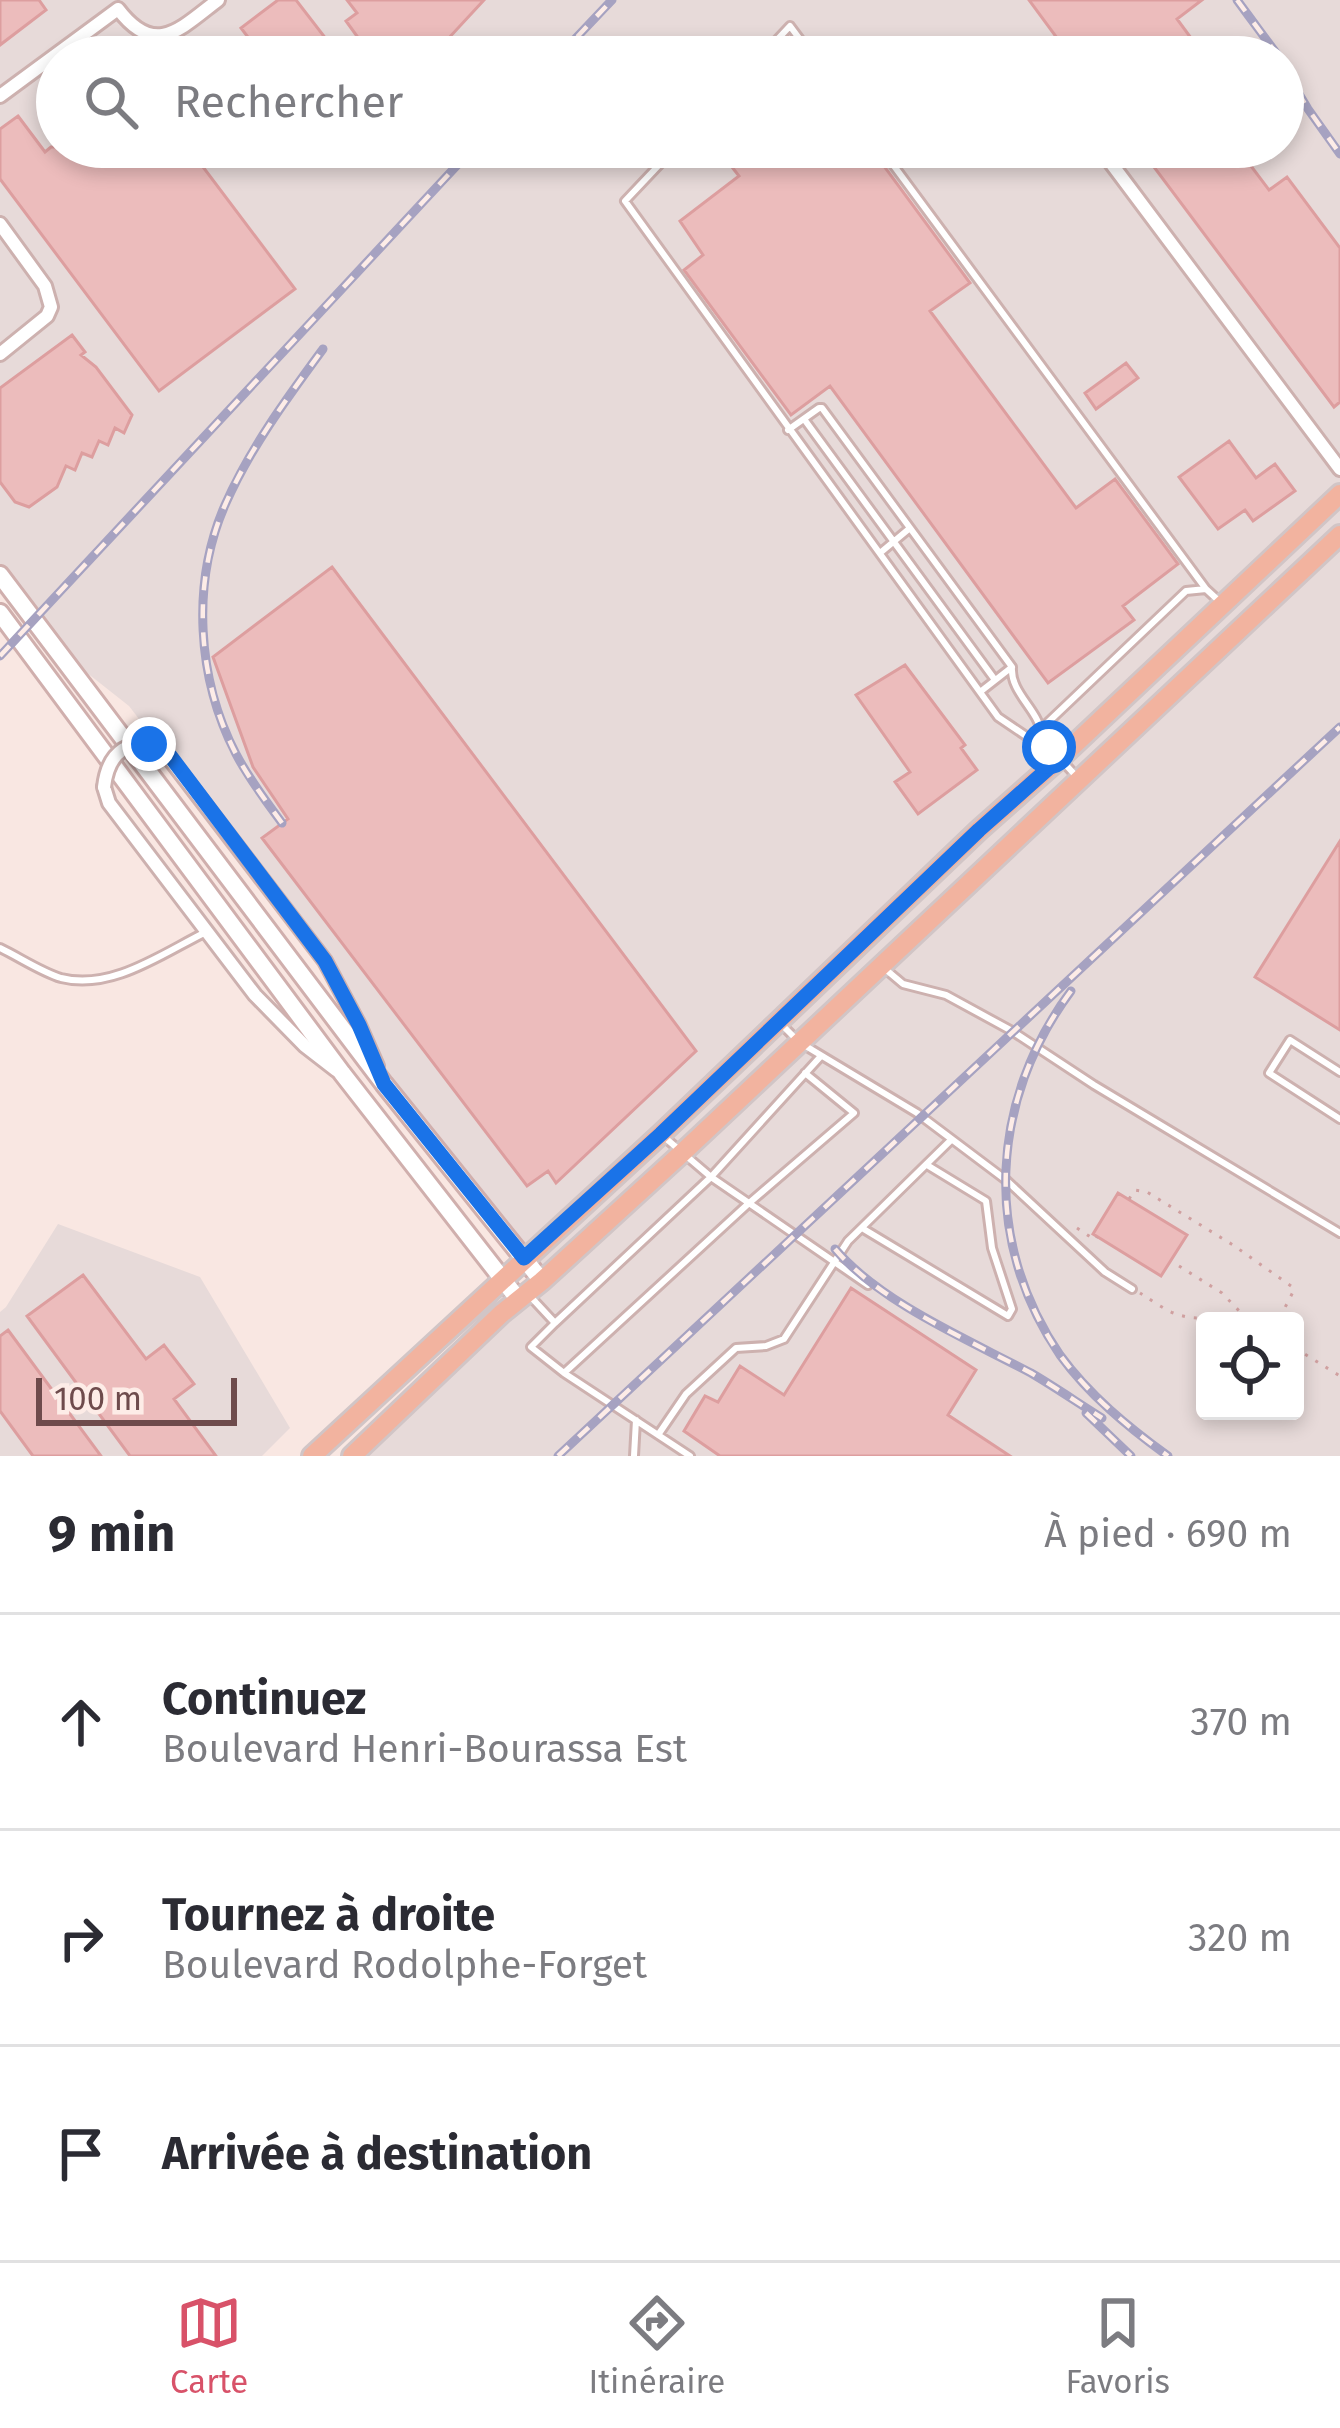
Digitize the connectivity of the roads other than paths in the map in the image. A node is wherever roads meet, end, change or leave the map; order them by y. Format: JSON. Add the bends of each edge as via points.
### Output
{"nodes":[{"id":1,"x":218,"y":0,"type":"edge"},
{"id":2,"x":115,"y":4,"type":"edge"},
{"id":3,"x":75,"y":36,"type":"edge"},
{"id":4,"x":36,"y":67,"type":"edge"},
{"id":5,"x":0,"y":96,"type":"edge"},
{"id":6,"x":657,"y":168,"type":"edge"},
{"id":7,"x":895,"y":168,"type":"edge"},
{"id":8,"x":1116,"y":168,"type":"edge"},
{"id":9,"x":0,"y":224,"type":"edge"},
{"id":10,"x":0,"y":354,"type":"edge"},
{"id":11,"x":804,"y":419,"type":"junction"},
{"id":12,"x":788,"y":430,"type":"junction"},
{"id":13,"x":1340,"y":470,"type":"edge"},
{"id":14,"x":1340,"y":494,"type":"edge"},
{"id":15,"x":910,"y":528,"type":"junction"},
{"id":16,"x":1340,"y":536,"type":"edge"},
{"id":17,"x":894,"y":541,"type":"junction"},
{"id":18,"x":1332,"y":549,"type":"edge"},
{"id":19,"x":879,"y":554,"type":"junction"},
{"id":20,"x":0,"y":575,"type":"edge"},
{"id":21,"x":1206,"y":589,"type":"junction"},
{"id":22,"x":1222,"y":604,"type":"junction"},
{"id":23,"x":0,"y":613,"type":"edge"},
{"id":24,"x":1012,"y":668,"type":"junction"},
{"id":25,"x":995,"y":680,"type":"junction"},
{"id":26,"x":980,"y":692,"type":"junction"},
{"id":27,"x":1042,"y":728,"type":"junction"},
{"id":28,"x":1042,"y":739,"type":"junction"},
{"id":29,"x":1059,"y":759,"type":"junction"},
{"id":30,"x":1079,"y":780,"type":"junction"},
{"id":31,"x":206,"y":932,"type":"junction"},
{"id":32,"x":0,"y":948,"type":"edge"},
{"id":33,"x":881,"y":965,"type":"junction"},
{"id":34,"x":778,"y":1021,"type":"junction"},
{"id":35,"x":799,"y":1042,"type":"junction"},
{"id":36,"x":822,"y":1056,"type":"junction"},
{"id":37,"x":1340,"y":1072,"type":"edge"},
{"id":38,"x":342,"y":1073,"type":"junction"},
{"id":39,"x":806,"y":1073,"type":"junction"},
{"id":40,"x":384,"y":1084,"type":"junction"},
{"id":41,"x":1340,"y":1119,"type":"edge"},
{"id":42,"x":661,"y":1134,"type":"junction"},
{"id":43,"x":952,"y":1140,"type":"junction"},
{"id":44,"x":681,"y":1154,"type":"junction"},
{"id":45,"x":926,"y":1165,"type":"junction"},
{"id":46,"x":710,"y":1177,"type":"junction"},
{"id":47,"x":748,"y":1204,"type":"junction"},
{"id":48,"x":862,"y":1228,"type":"junction"},
{"id":49,"x":1340,"y":1233,"type":"edge"},
{"id":50,"x":524,"y":1258,"type":"junction"},
{"id":51,"x":836,"y":1261,"type":"junction"},
{"id":52,"x":502,"y":1278,"type":"junction"},
{"id":53,"x":868,"y":1285,"type":"dead end"},
{"id":54,"x":1132,"y":1288,"type":"road end"},
{"id":55,"x":529,"y":1291,"type":"junction"},
{"id":56,"x":555,"y":1323,"type":"junction"},
{"id":57,"x":564,"y":1373,"type":"junction"},
{"id":58,"x":636,"y":1420,"type":"junction"},
{"id":59,"x":658,"y":1435,"type":"junction"},
{"id":60,"x":312,"y":1456,"type":"edge"},
{"id":61,"x":352,"y":1456,"type":"edge"},
{"id":62,"x":634,"y":1456,"type":"edge"},
{"id":63,"x":690,"y":1456,"type":"edge"}],
"edges":[{"from":1,"to":2,"type":"street","via":[[163,36],[130,25]]},
{"from":2,"to":3,"type":"street"},
{"from":4,"to":5,"type":"street"},
{"from":6,"to":12,"type":"lane","via":[[626,201]]},
{"from":7,"to":21,"type":"lane"},
{"from":8,"to":13,"type":"street"},
{"from":9,"to":10,"type":"street","via":[[51,307]]},
{"from":11,"to":12,"type":"lane"},
{"from":11,"to":15,"type":"lane","via":[[822,409]]},
{"from":11,"to":17,"type":"lane"},
{"from":12,"to":19,"type":"lane"},
{"from":14,"to":22,"type":"main road"},
{"from":15,"to":17,"type":"lane"},
{"from":15,"to":24,"type":"lane"},
{"from":16,"to":18,"type":"main road"},
{"from":17,"to":19,"type":"lane"},
{"from":17,"to":25,"type":"lane"},
{"from":18,"to":30,"type":"main road"},
{"from":19,"to":26,"type":"lane"},
{"from":20,"to":40,"type":"street"},
{"from":21,"to":22,"type":"lane"},
{"from":21,"to":27,"type":"lane","via":[[1186,591]]},
{"from":22,"to":29,"type":"main road"},
{"from":23,"to":38,"type":"street"},
{"from":24,"to":25,"type":"lane"},
{"from":24,"to":27,"type":"lane"},
{"from":25,"to":26,"type":"lane"},
{"from":26,"to":28,"type":"lane","via":[[998,717]]},
{"from":27,"to":28,"type":"lane"},
{"from":28,"to":29,"type":"lane"},
{"from":29,"to":30,"type":"lane"},
{"from":29,"to":34,"type":"main road"},
{"from":30,"to":33,"type":"main road"},
{"from":31,"to":32,"type":"lane","via":[[113,978],[87,981],[59,977]]},
{"from":31,"to":38,"type":"street","via":[[289,1031]]},
{"from":31,"to":40,"type":"street","bridge":true,"via":[[109,803],[106,772],[123,749],[149,744],[171,757],[325,961]]},
{"from":33,"to":35,"type":"main road"},
{"from":33,"to":49,"type":"lane","via":[[903,984],[946,995],[1012,1031]]},
{"from":34,"to":35,"type":"lane"},
{"from":34,"to":42,"type":"main road"},
{"from":35,"to":36,"type":"lane"},
{"from":35,"to":44,"type":"main road"},
{"from":36,"to":39,"type":"lane"},
{"from":36,"to":43,"type":"lane"},
{"from":37,"to":41,"type":"lane","via":[[1290,1040],[1269,1073]]},
{"from":38,"to":52,"type":"street"},
{"from":39,"to":46,"type":"lane"},
{"from":39,"to":47,"type":"lane","via":[[854,1113]]},
{"from":40,"to":50,"type":"street"},
{"from":42,"to":44,"type":"lane"},
{"from":42,"to":50,"type":"main road"},
{"from":43,"to":45,"type":"lane"},
{"from":43,"to":54,"type":"lane"},
{"from":44,"to":46,"type":"lane"},
{"from":44,"to":55,"type":"main road"},
{"from":45,"to":48,"type":"lane"},
{"from":45,"to":48,"type":"lane","via":[[986,1201],[1008,1316]]},
{"from":46,"to":47,"type":"lane"},
{"from":46,"to":56,"type":"lane"},
{"from":47,"to":51,"type":"lane"},
{"from":47,"to":57,"type":"lane"},
{"from":48,"to":51,"type":"lane"},
{"from":50,"to":52,"type":"main road"},
{"from":50,"to":55,"type":"street"},
{"from":51,"to":53,"type":"lane"},
{"from":51,"to":59,"type":"lane","via":[[784,1339],[736,1348],[686,1394]]},
{"from":52,"to":55,"type":"street"},
{"from":52,"to":60,"type":"main road"},
{"from":55,"to":56,"type":"lane"},
{"from":55,"to":61,"type":"main road"},
{"from":56,"to":57,"type":"lane","via":[[531,1347]]},
{"from":57,"to":58,"type":"lane"},
{"from":58,"to":59,"type":"lane"},
{"from":58,"to":62,"type":"lane"},
{"from":59,"to":63,"type":"lane"}]}
